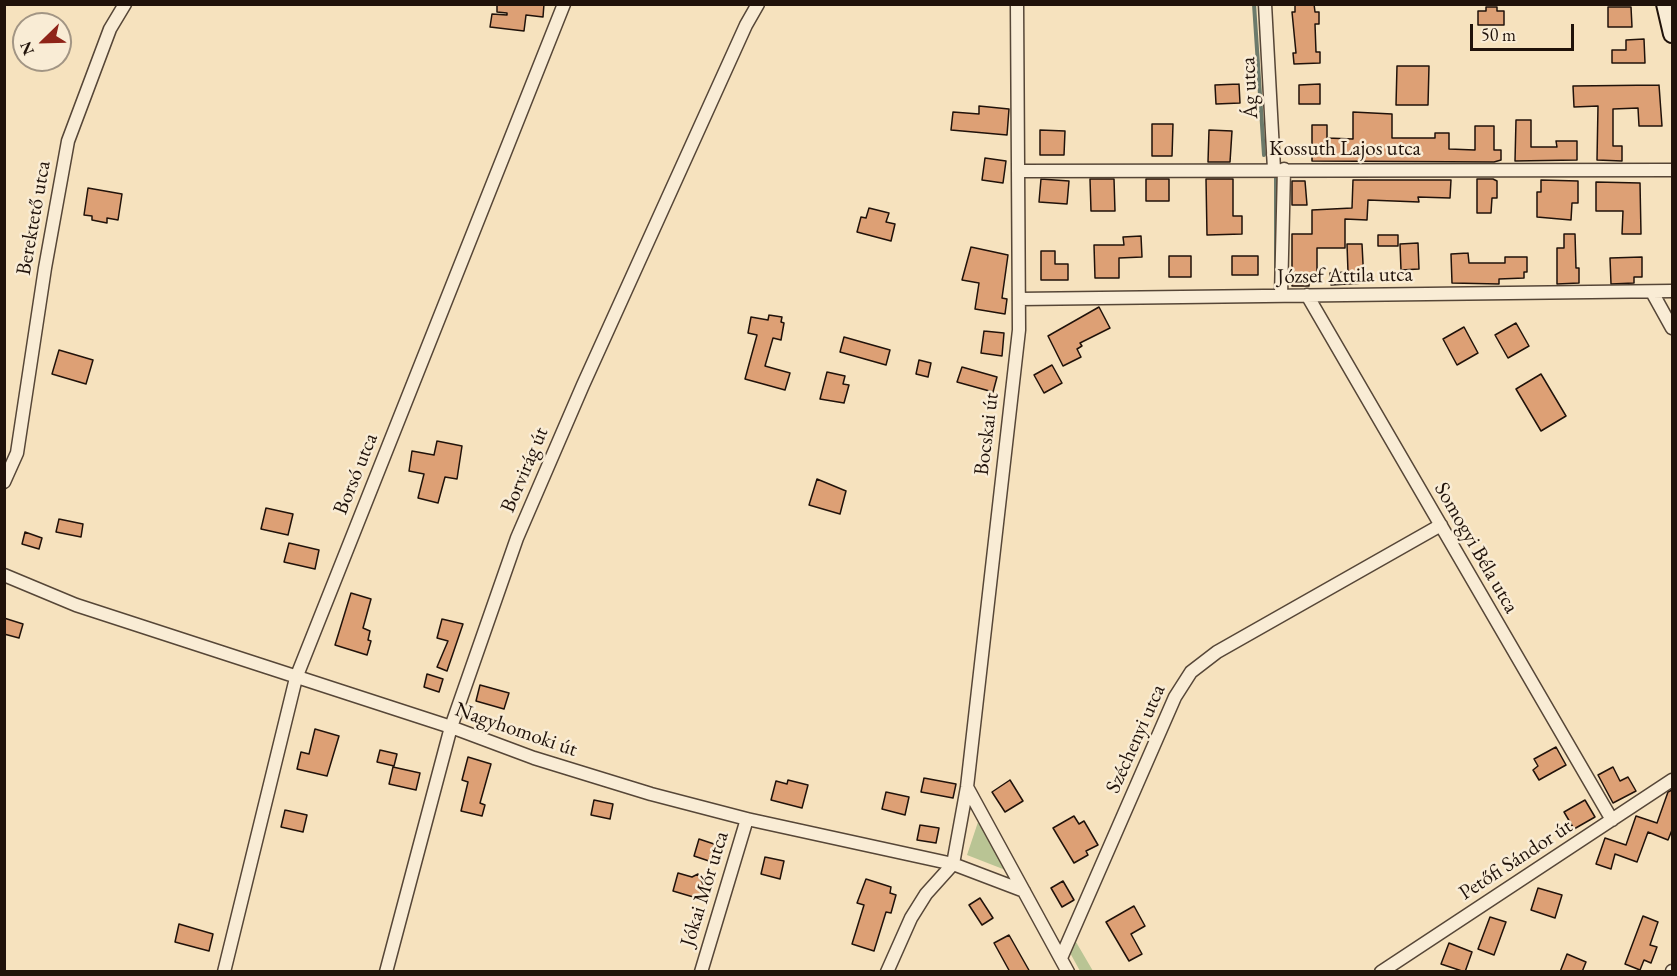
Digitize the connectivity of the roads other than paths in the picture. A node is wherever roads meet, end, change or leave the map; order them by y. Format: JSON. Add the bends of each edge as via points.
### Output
{"nodes":[{"id":1,"x":125,"y":4,"type":"edge"},
{"id":2,"x":564,"y":4,"type":"edge"},
{"id":3,"x":758,"y":4,"type":"edge"},
{"id":4,"x":1017,"y":4,"type":"edge"},
{"id":5,"x":1265,"y":4,"type":"edge"},
{"id":6,"x":1665,"y":4,"type":"edge"},
{"id":7,"x":1672,"y":34,"type":"edge"},
{"id":8,"x":1279,"y":169,"type":"junction"},
{"id":9,"x":1672,"y":170,"type":"edge"},
{"id":10,"x":1018,"y":171,"type":"junction"},
{"id":11,"x":1672,"y":291,"type":"edge"},
{"id":12,"x":1652,"y":292,"type":"junction"},
{"id":13,"x":1307,"y":295,"type":"junction"},
{"id":14,"x":1281,"y":296,"type":"junction"},
{"id":15,"x":1019,"y":299,"type":"junction"},
{"id":16,"x":1672,"y":328,"type":"edge"},
{"id":17,"x":4,"y":483,"type":"edge"},
{"id":18,"x":1441,"y":525,"type":"junction"},
{"id":19,"x":4,"y":575,"type":"edge"},
{"id":20,"x":296,"y":678,"type":"junction"},
{"id":21,"x":451,"y":728,"type":"junction"},
{"id":22,"x":1672,"y":780,"type":"edge"},
{"id":23,"x":966,"y":787,"type":"junction"},
{"id":24,"x":747,"y":819,"type":"junction"},
{"id":25,"x":1612,"y":820,"type":"junction"},
{"id":26,"x":953,"y":864,"type":"junction"},
{"id":27,"x":1024,"y":891,"type":"junction"},
{"id":28,"x":1061,"y":958,"type":"junction"},
{"id":29,"x":224,"y":972,"type":"edge"},
{"id":30,"x":386,"y":972,"type":"edge"},
{"id":31,"x":701,"y":972,"type":"edge"},
{"id":32,"x":887,"y":972,"type":"edge"},
{"id":33,"x":1068,"y":972,"type":"edge"},
{"id":34,"x":1381,"y":972,"type":"edge"}],
"edges":[{"from":1,"to":17,"type":"street","name":"Berektető utca","via":[[110,29],[68,141],[17,453]]},
{"from":2,"to":20,"type":"street","name":"Borsó utca"},
{"from":3,"to":21,"type":"street","name":"Borvirág út","via":[[517,538]]},
{"from":4,"to":10,"type":"street","name":"Bocskai út"},
{"from":5,"to":8,"type":"street","name":"Ág utca"},
{"from":6,"to":7,"type":"main road"},
{"from":8,"to":9,"type":"street","name":"Kossuth Lajos utca"},
{"from":8,"to":10,"type":"street","name":"Kossuth Lajos utca"},
{"from":8,"to":14,"type":"street","name":"Ág utca"},
{"from":10,"to":15,"type":"street","name":"Bocskai út"},
{"from":11,"to":12,"type":"street","name":"József Attila utca"},
{"from":12,"to":13,"type":"street","name":"József Attila utca"},
{"from":12,"to":16,"type":"street"},
{"from":13,"to":14,"type":"street","name":"József Attila utca"},
{"from":13,"to":18,"type":"street","name":"Somogyi Béla utca"},
{"from":14,"to":15,"type":"street","name":"József Attila utca"},
{"from":15,"to":23,"type":"street","name":"Bocskai út","via":[[1019,330]]},
{"from":18,"to":25,"type":"street","name":"Somogyi Béla utca"},
{"from":18,"to":28,"type":"street","name":"Széchenyi utca","via":[[1217,652],[1191,672],[1175,697]]},
{"from":19,"to":20,"type":"street","name":"Nagyhomoki út","via":[[76,605]]},
{"from":20,"to":21,"type":"street","name":"Nagyhomoki út"},
{"from":20,"to":29,"type":"street","name":"Borsó utca"},
{"from":21,"to":24,"type":"street","name":"Nagyhomoki út","via":[[651,794]]},
{"from":21,"to":30,"type":"street","name":"Borvirág út"},
{"from":22,"to":25,"type":"street","name":"Petőfi Sándor út"},
{"from":23,"to":26,"type":"street","name":"Bocskai út"},
{"from":23,"to":27,"type":"street"},
{"from":24,"to":26,"type":"street","name":"Nagyhomoki út"},
{"from":24,"to":31,"type":"street","name":"Jókai Mór utca"},
{"from":25,"to":34,"type":"street","name":"Petőfi Sándor út"},
{"from":26,"to":27,"type":"street","name":"Nagyhomoki út"},
{"from":26,"to":32,"type":"street","via":[[911,918]]},
{"from":27,"to":28,"type":"street"},
{"from":28,"to":33,"type":"street"}]}
